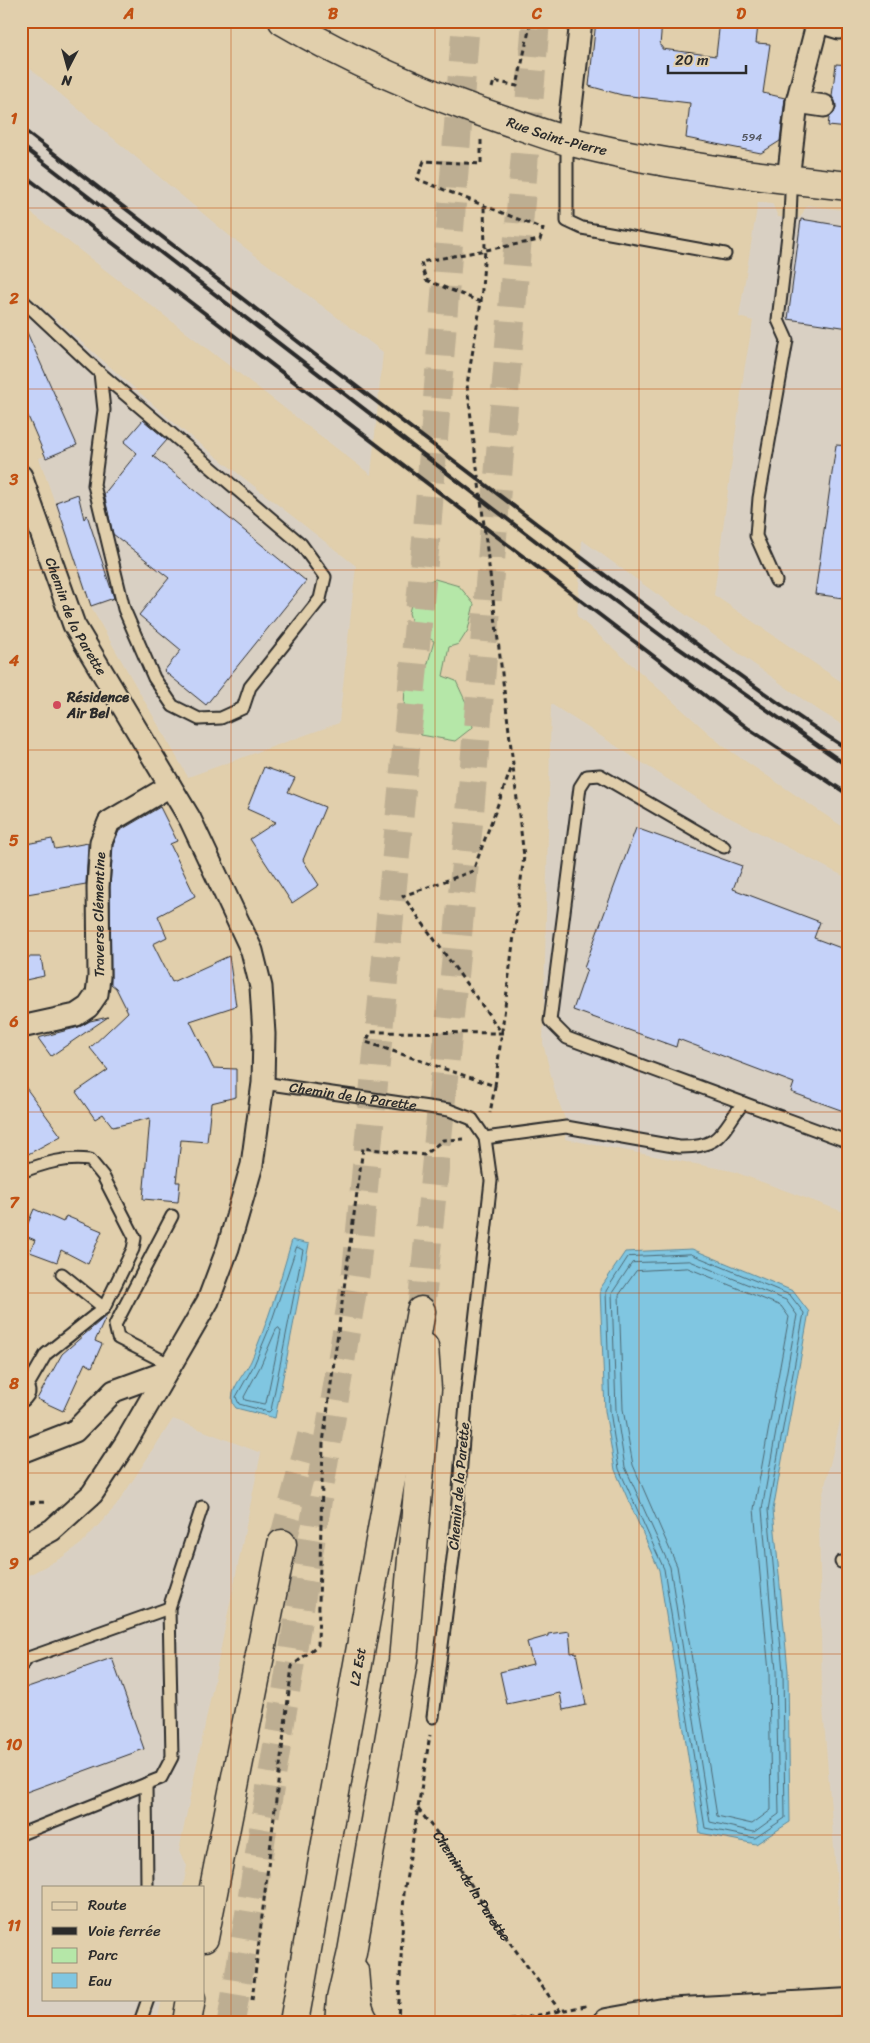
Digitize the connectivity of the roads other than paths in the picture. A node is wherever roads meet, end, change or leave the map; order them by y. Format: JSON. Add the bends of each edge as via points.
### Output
{"nodes":[{"id":1,"x":283,"y":21,"type":"edge"},
{"id":2,"x":581,"y":21,"type":"edge"},
{"id":3,"x":826,"y":23,"type":"edge"},
{"id":4,"x":797,"y":102,"type":"junction"},
{"id":5,"x":824,"y":106,"type":"dead end"},
{"id":6,"x":567,"y":141,"type":"junction"},
{"id":7,"x":788,"y":180,"type":"junction"},
{"id":8,"x":849,"y":186,"type":"edge"},
{"id":9,"x":725,"y":254,"type":"dead end"},
{"id":10,"x":21,"y":299,"type":"edge"},
{"id":11,"x":100,"y":373,"type":"junction"},
{"id":12,"x":21,"y":476,"type":"edge"},
{"id":13,"x":776,"y":581,"type":"dead end"},
{"id":14,"x":170,"y":786,"type":"junction"},
{"id":15,"x":724,"y":847,"type":"dead end"},
{"id":16,"x":21,"y":1027,"type":"edge"},
{"id":17,"x":263,"y":1083,"type":"junction"},
{"id":18,"x":743,"y":1103,"type":"junction"},
{"id":19,"x":485,"y":1138,"type":"junction"},
{"id":20,"x":849,"y":1142,"type":"edge"},
{"id":21,"x":21,"y":1172,"type":"edge"},
{"id":22,"x":172,"y":1216,"type":"dead end"},
{"id":23,"x":62,"y":1274,"type":"dead end"},
{"id":24,"x":104,"y":1308,"type":"junction"},
{"id":25,"x":169,"y":1369,"type":"junction"},
{"id":26,"x":22,"y":1394,"type":"edge"},
{"id":27,"x":21,"y":1452,"type":"edge"},
{"id":28,"x":202,"y":1507,"type":"dead end"},
{"id":29,"x":282,"y":1544,"type":"tunnel mouth"},
{"id":30,"x":21,"y":1547,"type":"edge"},
{"id":31,"x":169,"y":1608,"type":"junction"},
{"id":32,"x":21,"y":1666,"type":"edge"},
{"id":33,"x":433,"y":1717,"type":"road end"},
{"id":34,"x":146,"y":1784,"type":"junction"},
{"id":35,"x":21,"y":1834,"type":"edge"},
{"id":36,"x":147,"y":1886,"type":"edge"},
{"id":37,"x":205,"y":1933,"type":"edge"},
{"id":38,"x":352,"y":1952,"type":"junction"},
{"id":39,"x":148,"y":2000,"type":"edge"},
{"id":40,"x":192,"y":2000,"type":"edge"},
{"id":41,"x":849,"y":2002,"type":"edge"},
{"id":42,"x":743,"y":2014,"type":"edge"},
{"id":43,"x":140,"y":2022,"type":"edge"},
{"id":44,"x":187,"y":2022,"type":"edge"},
{"id":45,"x":294,"y":2022,"type":"edge"},
{"id":46,"x":339,"y":2022,"type":"edge"},
{"id":47,"x":365,"y":2022,"type":"edge"},
{"id":48,"x":607,"y":2022,"type":"edge"}],
"edges":[{"from":1,"to":6,"type":"main road","name":"Rue Saint-Pierre","via":[[435,96]]},
{"from":2,"to":6,"type":"street"},
{"from":3,"to":4,"type":"street"},
{"from":4,"to":5,"type":"street"},
{"from":4,"to":7,"type":"street"},
{"from":6,"to":7,"type":"main road","name":"Rue Saint-Pierre","via":[[631,156]]},
{"from":6,"to":9,"type":"lane","via":[[567,221],[582,228]]},
{"from":7,"to":8,"type":"main road","name":"Rue Saint-Pierre"},
{"from":7,"to":13,"type":"lane","via":[[790,218],[778,320],[787,340],[759,498],[756,536]]},
{"from":10,"to":11,"type":"lane"},
{"from":11,"to":11,"type":"lane","via":[[104,410],[94,485],[124,609],[154,678],[174,706],[199,719],[221,718],[242,708],[250,687],[320,599],[325,577],[302,544]]},
{"from":12,"to":14,"type":"street","name":"Chemin de la Parette","via":[[74,625]]},
{"from":14,"to":16,"type":"street","name":"Traverse Clémentine","via":[[109,822],[104,829],[98,887],[97,994],[88,1007],[76,1015]]},
{"from":14,"to":17,"type":"street","name":"Chemin de la Parette","via":[[190,819],[252,951],[261,987]]},
{"from":15,"to":18,"type":"lane","via":[[600,774],[587,776],[580,787],[550,1021],[567,1038]]},
{"from":17,"to":19,"type":"lane","name":"Chemin de la Parette","via":[[449,1110],[472,1119]]},
{"from":17,"to":25,"type":"street","name":"Chemin de la Parette","via":[[252,1164],[228,1248],[208,1300]]},
{"from":18,"to":19,"type":"lane","via":[[714,1143],[697,1147],[679,1147],[566,1128]]},
{"from":18,"to":20,"type":"lane"},
{"from":19,"to":33,"type":"lane","name":"Chemin de la Parette","via":[[491,1181],[467,1391],[454,1550]]},
{"from":21,"to":24,"type":"lane","via":[[51,1160],[72,1158],[90,1160],[103,1176],[135,1238],[133,1249]]},
{"from":22,"to":25,"type":"lane","via":[[115,1324],[118,1338]]},
{"from":23,"to":24,"type":"lane"},
{"from":24,"to":26,"type":"lane","via":[[46,1354]]},
{"from":25,"to":27,"type":"street","via":[[114,1392],[75,1431]]},
{"from":25,"to":30,"type":"street","name":"Chemin de la Parette","via":[[92,1494],[52,1530]]},
{"from":28,"to":31,"type":"lane"},
{"from":29,"to":37,"type":"main road"},
{"from":31,"to":32,"type":"lane","via":[[28,1658]]},
{"from":31,"to":34,"type":"lane","via":[[172,1757],[161,1778]]},
{"from":34,"to":35,"type":"lane"},
{"from":34,"to":36,"type":"lane"},
{"from":38,"to":45,"type":"main road","name":"L2 Est","via":[[403,1661],[428,1389],[421,1311]]},
{"from":38,"to":46,"type":"main road"},
{"from":38,"to":47,"type":"main road","via":[[356,1994]]},
{"from":39,"to":43,"type":"lane"},
{"from":40,"to":44,"type":"main road"},
{"from":41,"to":42,"type":"street"},
{"from":42,"to":48,"type":"street","via":[[663,2012]]}]}
